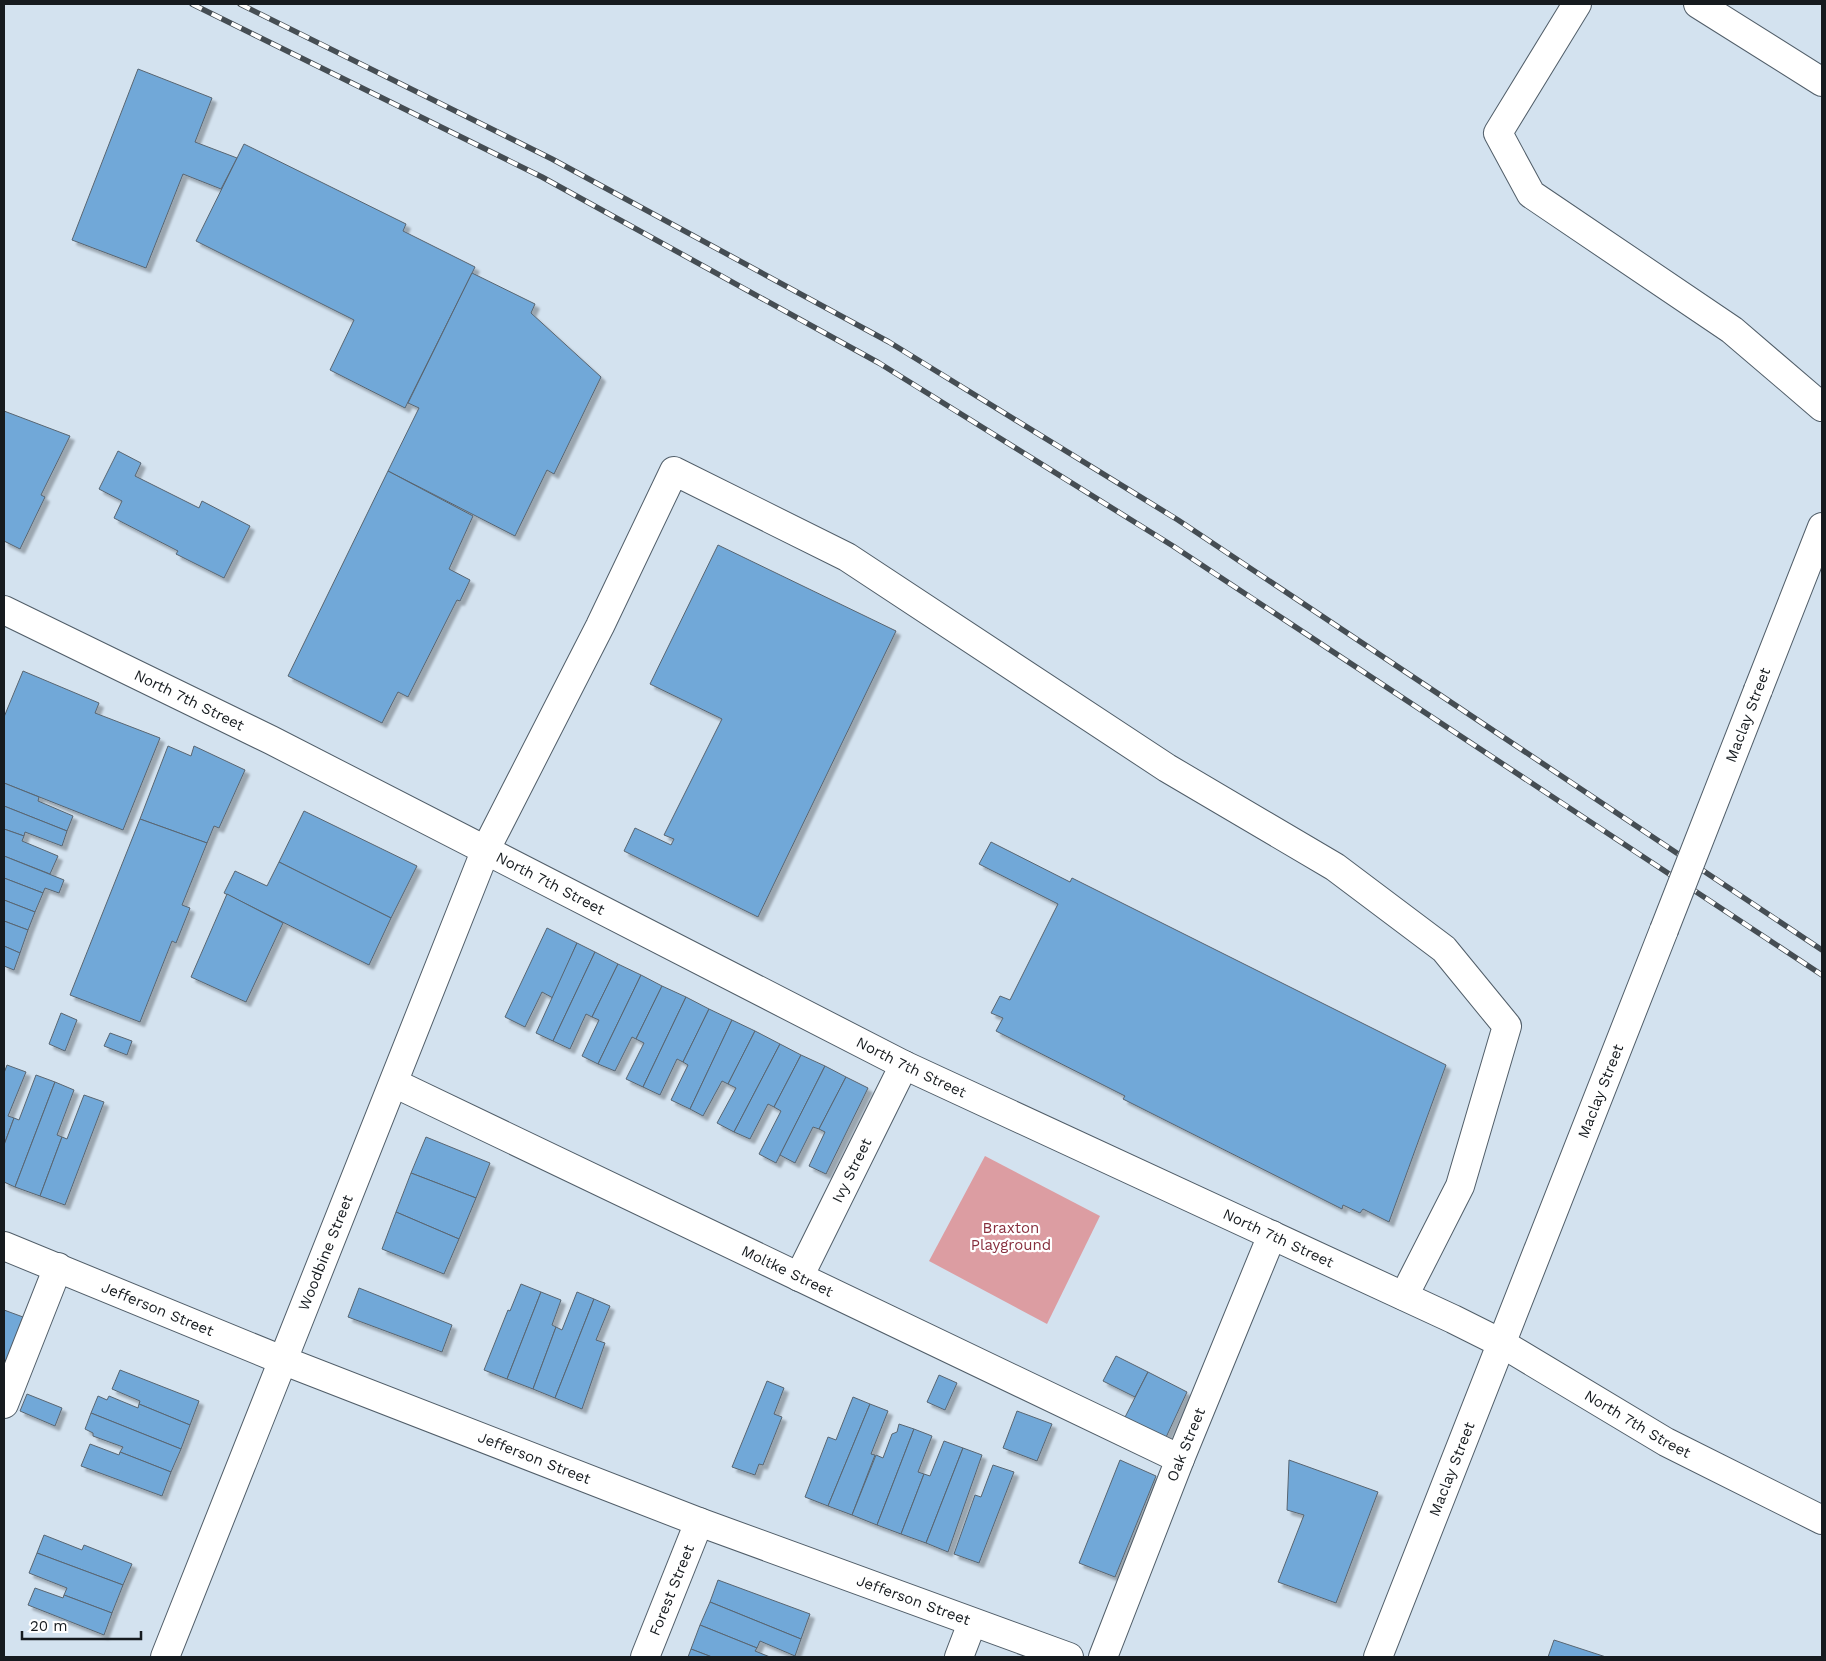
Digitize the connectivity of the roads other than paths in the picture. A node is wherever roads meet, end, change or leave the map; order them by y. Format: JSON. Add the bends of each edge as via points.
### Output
{"nodes":[{"id":1,"x":1577,"y":4,"type":"edge"},
{"id":2,"x":1698,"y":4,"type":"edge"},
{"id":3,"x":1822,"y":82,"type":"edge"},
{"id":4,"x":1822,"y":407,"type":"edge"},
{"id":5,"x":1822,"y":526,"type":"edge"},
{"id":6,"x":4,"y":610,"type":"edge"},
{"id":7,"x":486,"y":850,"type":"junction"},
{"id":8,"x":904,"y":1065,"type":"junction"},
{"id":9,"x":394,"y":1083,"type":"junction"},
{"id":10,"x":1272,"y":1235,"type":"junction"},
{"id":11,"x":4,"y":1246,"type":"edge"},
{"id":12,"x":58,"y":1267,"type":"junction"},
{"id":13,"x":799,"y":1277,"type":"junction"},
{"id":14,"x":1404,"y":1296,"type":"junction"},
{"id":15,"x":1501,"y":1343,"type":"junction"},
{"id":16,"x":282,"y":1360,"type":"junction"},
{"id":17,"x":4,"y":1404,"type":"edge"},
{"id":18,"x":1180,"y":1459,"type":"junction"},
{"id":19,"x":1822,"y":1520,"type":"edge"},
{"id":20,"x":700,"y":1522,"type":"junction"},
{"id":21,"x":972,"y":1623,"type":"junction"},
{"id":22,"x":165,"y":1657,"type":"edge"},
{"id":23,"x":646,"y":1657,"type":"edge"},
{"id":24,"x":960,"y":1657,"type":"edge"},
{"id":25,"x":1069,"y":1657,"type":"edge"},
{"id":26,"x":1103,"y":1657,"type":"edge"},
{"id":27,"x":1378,"y":1657,"type":"edge"}],
"edges":[{"from":1,"to":4,"type":"street","via":[[1498,133],[1531,194],[1732,330]]},
{"from":2,"to":3,"type":"street"},
{"from":5,"to":15,"type":"street","name":"Maclay Street","bridge":true},
{"from":6,"to":7,"type":"street","name":"North 7th Street","via":[[271,740]]},
{"from":7,"to":8,"type":"street","name":"North 7th Street"},
{"from":7,"to":9,"type":"street","name":"Woodbine Street"},
{"from":7,"to":14,"type":"street","name":"Woodbine Street","via":[[600,626],[674,471],[846,557],[1167,768],[1335,867],[1444,949],[1507,1026],[1460,1186]]},
{"from":8,"to":10,"type":"street","name":"North 7th Street"},
{"from":8,"to":13,"type":"street","name":"Ivy Street"},
{"from":9,"to":13,"type":"street","name":"Moltke Street"},
{"from":9,"to":16,"type":"street","name":"Woodbine Street"},
{"from":10,"to":14,"type":"street","name":"North 7th Street"},
{"from":10,"to":18,"type":"street","name":"Oak Street"},
{"from":11,"to":12,"type":"street","name":"Jefferson Street"},
{"from":12,"to":16,"type":"street","name":"Jefferson Street"},
{"from":12,"to":17,"type":"street"},
{"from":13,"to":18,"type":"street","name":"Moltke Street"},
{"from":14,"to":15,"type":"street","name":"North 7th Street"},
{"from":15,"to":19,"type":"street","name":"North 7th Street","via":[[1666,1442]]},
{"from":15,"to":27,"type":"street","name":"Maclay Street"},
{"from":16,"to":20,"type":"street","name":"Jefferson Street"},
{"from":16,"to":22,"type":"street","name":"Woodbine Street"},
{"from":18,"to":26,"type":"street","name":"Oak Street"},
{"from":20,"to":21,"type":"street","name":"Jefferson Street"},
{"from":20,"to":23,"type":"street","name":"Forest Street"},
{"from":21,"to":24,"type":"street"},
{"from":21,"to":25,"type":"street","name":"Jefferson Street"}]}
